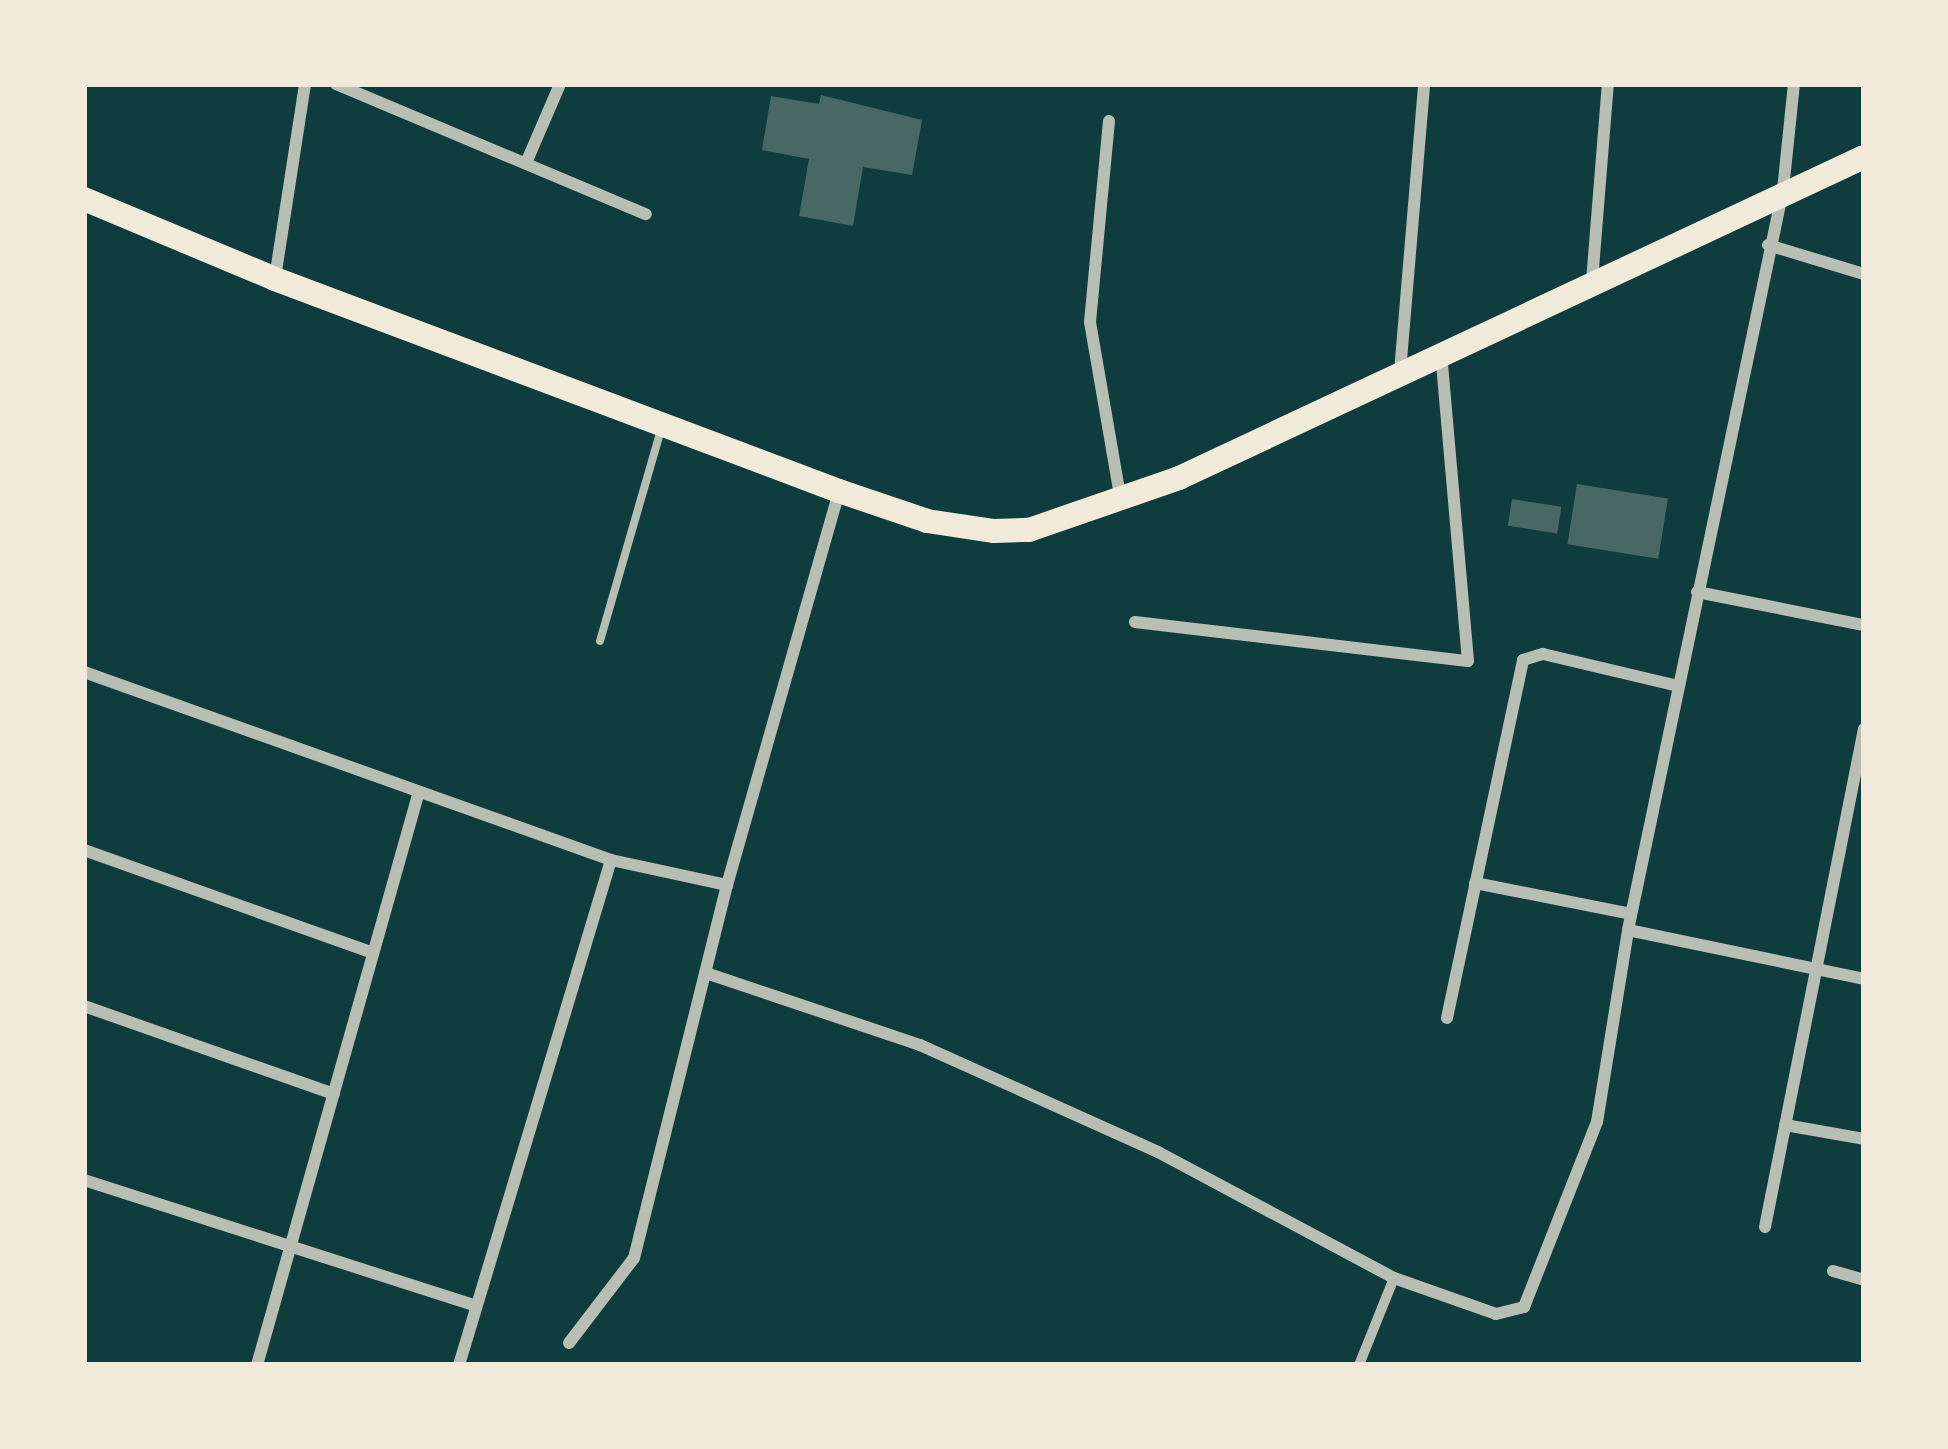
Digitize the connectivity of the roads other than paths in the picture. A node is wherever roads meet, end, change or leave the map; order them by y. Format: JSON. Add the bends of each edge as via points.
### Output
{"nodes":[{"id":1,"x":305,"y":84,"type":"edge"},
{"id":2,"x":336,"y":84,"type":"edge"},
{"id":3,"x":560,"y":84,"type":"edge"},
{"id":4,"x":1424,"y":84,"type":"edge"},
{"id":5,"x":1608,"y":84,"type":"edge"},
{"id":6,"x":1794,"y":84,"type":"edge"},
{"id":7,"x":1109,"y":121,"type":"dead end"},
{"id":8,"x":1864,"y":158,"type":"edge"},
{"id":9,"x":526,"y":163,"type":"junction"},
{"id":10,"x":1783,"y":190,"type":"junction"},
{"id":11,"x":84,"y":199,"type":"edge"},
{"id":12,"x":646,"y":214,"type":"dead end"},
{"id":13,"x":1768,"y":245,"type":"junction"},
{"id":14,"x":1864,"y":274,"type":"edge"},
{"id":15,"x":275,"y":279,"type":"junction"},
{"id":16,"x":1592,"y":281,"type":"junction"},
{"id":17,"x":1441,"y":352,"type":"junction"},
{"id":18,"x":1400,"y":372,"type":"junction"},
{"id":19,"x":663,"y":425,"type":"junction"},
{"id":20,"x":839,"y":491,"type":"junction"},
{"id":21,"x":1121,"y":502,"type":"junction"},
{"id":22,"x":1696,"y":592,"type":"junction"},
{"id":23,"x":1135,"y":622,"type":"dead end"},
{"id":24,"x":1864,"y":625,"type":"edge"},
{"id":25,"x":599,"y":641,"type":"dead end"},
{"id":26,"x":84,"y":672,"type":"edge"},
{"id":27,"x":1678,"y":686,"type":"junction"},
{"id":28,"x":1864,"y":729,"type":"edge"},
{"id":29,"x":418,"y":795,"type":"junction"},
{"id":30,"x":84,"y":850,"type":"edge"},
{"id":31,"x":610,"y":860,"type":"junction"},
{"id":32,"x":1475,"y":883,"type":"junction"},
{"id":33,"x":727,"y":885,"type":"junction"},
{"id":34,"x":1631,"y":914,"type":"junction"},
{"id":35,"x":1628,"y":930,"type":"junction"},
{"id":36,"x":374,"y":953,"type":"junction"},
{"id":37,"x":1816,"y":969,"type":"junction"},
{"id":38,"x":706,"y":974,"type":"junction"},
{"id":39,"x":1864,"y":979,"type":"edge"},
{"id":40,"x":84,"y":1006,"type":"edge"},
{"id":41,"x":1447,"y":1018,"type":"dead end"},
{"id":42,"x":334,"y":1094,"type":"junction"},
{"id":43,"x":1785,"y":1125,"type":"junction"},
{"id":44,"x":1864,"y":1139,"type":"edge"},
{"id":45,"x":84,"y":1180,"type":"edge"},
{"id":46,"x":1765,"y":1227,"type":"dead end"},
{"id":47,"x":290,"y":1246,"type":"junction"},
{"id":48,"x":1833,"y":1271,"type":"dead end"},
{"id":49,"x":1394,"y":1278,"type":"junction"},
{"id":50,"x":1864,"y":1280,"type":"edge"},
{"id":51,"x":474,"y":1305,"type":"junction"},
{"id":52,"x":569,"y":1343,"type":"dead end"},
{"id":53,"x":257,"y":1365,"type":"edge"},
{"id":54,"x":459,"y":1365,"type":"edge"},
{"id":55,"x":1359,"y":1365,"type":"edge"}],
"edges":[{"from":1,"to":15,"type":"street"},
{"from":2,"to":9,"type":"street"},
{"from":3,"to":9,"type":"street"},
{"from":4,"to":18,"type":"street"},
{"from":5,"to":16,"type":"street"},
{"from":6,"to":10,"type":"street"},
{"from":7,"to":21,"type":"street","via":[[1090,322]]},
{"from":8,"to":10,"type":"main road"},
{"from":9,"to":12,"type":"street"},
{"from":10,"to":13,"type":"street"},
{"from":10,"to":16,"type":"main road"},
{"from":11,"to":15,"type":"main road"},
{"from":13,"to":14,"type":"street"},
{"from":13,"to":22,"type":"street"},
{"from":15,"to":19,"type":"main road"},
{"from":16,"to":17,"type":"main road"},
{"from":17,"to":18,"type":"main road"},
{"from":17,"to":23,"type":"street","via":[[1468,661]]},
{"from":18,"to":21,"type":"main road"},
{"from":19,"to":20,"type":"main road"},
{"from":19,"to":25,"type":"lane"},
{"from":20,"to":21,"type":"main road","via":[[927,521],[994,531],[1029,530]]},
{"from":20,"to":33,"type":"street"},
{"from":22,"to":24,"type":"street"},
{"from":22,"to":27,"type":"street"},
{"from":26,"to":29,"type":"street"},
{"from":27,"to":32,"type":"street","via":[[1528,655]]},
{"from":27,"to":34,"type":"street"},
{"from":28,"to":37,"type":"street"},
{"from":29,"to":31,"type":"street"},
{"from":29,"to":36,"type":"street"},
{"from":30,"to":36,"type":"street"},
{"from":31,"to":33,"type":"street"},
{"from":31,"to":51,"type":"street"},
{"from":32,"to":34,"type":"street"},
{"from":32,"to":41,"type":"street"},
{"from":33,"to":38,"type":"street"},
{"from":34,"to":35,"type":"street"},
{"from":35,"to":37,"type":"street"},
{"from":35,"to":49,"type":"street","via":[[1597,1122],[1534,1294],[1512,1316]]},
{"from":36,"to":42,"type":"street"},
{"from":37,"to":39,"type":"street"},
{"from":37,"to":43,"type":"street"},
{"from":38,"to":49,"type":"street","via":[[920,1045],[1158,1152]]},
{"from":38,"to":52,"type":"street","via":[[634,1258]]},
{"from":40,"to":42,"type":"street"},
{"from":42,"to":47,"type":"street"},
{"from":43,"to":44,"type":"street"},
{"from":43,"to":46,"type":"street"},
{"from":45,"to":47,"type":"street"},
{"from":47,"to":51,"type":"street"},
{"from":47,"to":53,"type":"street"},
{"from":48,"to":50,"type":"street"},
{"from":49,"to":55,"type":"street"},
{"from":51,"to":54,"type":"street"}]}
